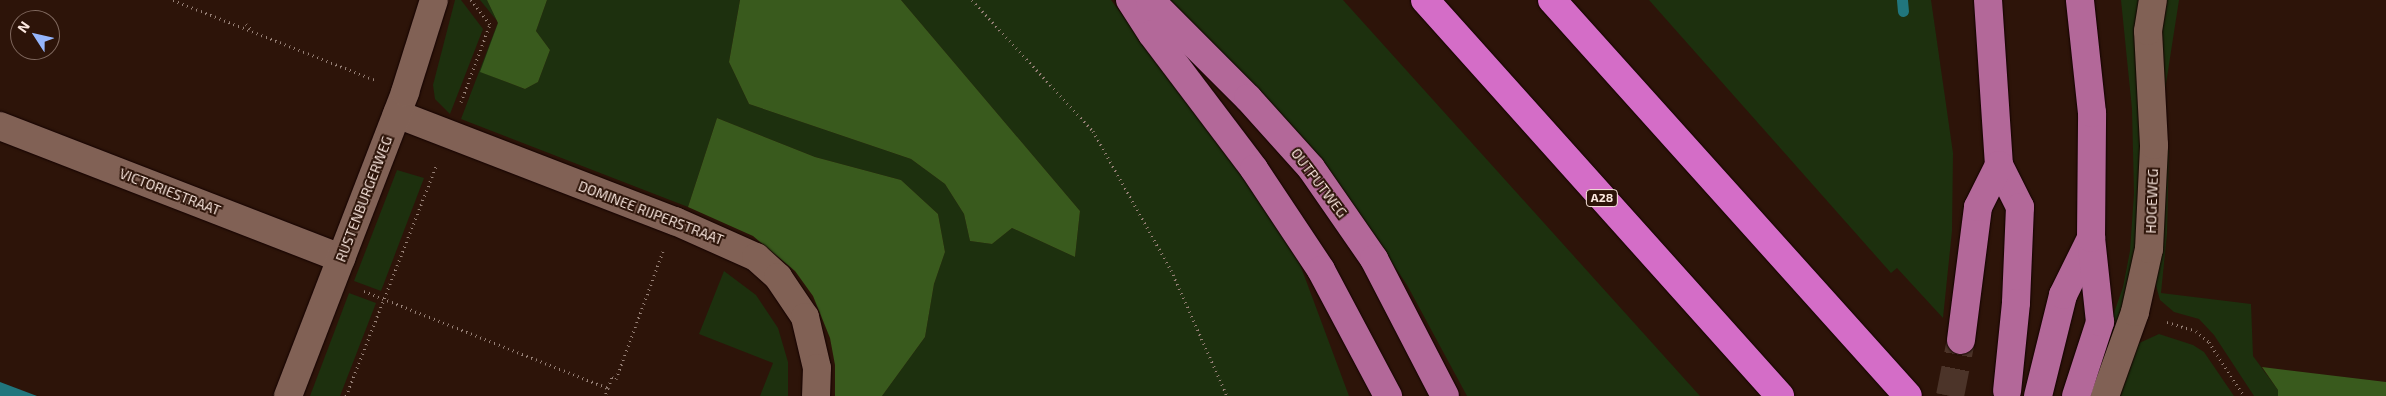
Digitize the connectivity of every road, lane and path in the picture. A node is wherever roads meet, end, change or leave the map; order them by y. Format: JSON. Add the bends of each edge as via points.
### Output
{"nodes":[{"id":1,"x":173,"y":0,"type":"edge"},
{"id":2,"x":434,"y":0,"type":"edge"},
{"id":3,"x":471,"y":0,"type":"edge"},
{"id":4,"x":972,"y":0,"type":"edge"},
{"id":5,"x":1130,"y":0,"type":"edge"},
{"id":6,"x":1150,"y":0,"type":"edge"},
{"id":7,"x":1424,"y":0,"type":"edge"},
{"id":8,"x":1552,"y":0,"type":"edge"},
{"id":9,"x":1988,"y":0,"type":"edge"},
{"id":10,"x":2080,"y":0,"type":"edge"},
{"id":11,"x":2153,"y":0,"type":"edge"},
{"id":12,"x":246,"y":24,"type":"dead end"},
{"id":13,"x":255,"y":32,"type":"junction"},
{"id":14,"x":401,"y":103,"type":"junction"},
{"id":15,"x":0,"y":126,"type":"edge"},
{"id":16,"x":449,"y":134,"type":"junction"},
{"id":17,"x":1999,"y":166,"type":"junction"},
{"id":18,"x":674,"y":221,"type":"junction"},
{"id":19,"x":2091,"y":238,"type":"junction"},
{"id":20,"x":337,"y":269,"type":"junction"},
{"id":21,"x":384,"y":299,"type":"junction"},
{"id":22,"x":2135,"y":312,"type":"junction"},
{"id":23,"x":1961,"y":340,"type":"tunnel mouth"},
{"id":24,"x":608,"y":388,"type":"junction"},
{"id":25,"x":2007,"y":391,"type":"dead end"},
{"id":26,"x":288,"y":396,"type":"edge"},
{"id":27,"x":346,"y":396,"type":"edge"},
{"id":28,"x":605,"y":396,"type":"edge"},
{"id":29,"x":816,"y":396,"type":"edge"},
{"id":30,"x":1226,"y":396,"type":"edge"},
{"id":31,"x":1388,"y":396,"type":"edge"},
{"id":32,"x":1445,"y":396,"type":"edge"},
{"id":33,"x":1780,"y":396,"type":"edge"},
{"id":34,"x":1908,"y":396,"type":"edge"},
{"id":35,"x":2038,"y":396,"type":"edge"},
{"id":36,"x":2076,"y":396,"type":"edge"},
{"id":37,"x":2105,"y":396,"type":"edge"},
{"id":38,"x":2244,"y":396,"type":"edge"}],
"edges":[{"from":1,"to":13,"type":"path"},
{"from":2,"to":14,"type":"street","name":"RUSTENBURGERWEG"},
{"from":3,"to":16,"type":"path","via":[[490,24]]},
{"from":4,"to":30,"type":"path","via":[[1093,131],[1170,270]]},
{"from":5,"to":31,"type":"main road","via":[[1254,169],[1320,270]]},
{"from":6,"to":32,"type":"main road","name":"OUTPUTWEG","via":[[1242,91],[1311,168],[1374,259]]},
{"from":7,"to":33,"type":"highway","number":"A28"},
{"from":8,"to":34,"type":"highway"},
{"from":9,"to":17,"type":"main road"},
{"from":10,"to":19,"type":"main road","via":[[2092,113]]},
{"from":11,"to":22,"type":"street","name":"HOGEWEG","via":[[2148,31],[2154,146],[2152,223],[2145,277]]},
{"from":12,"to":13,"type":"path"},
{"from":13,"to":14,"type":"path"},
{"from":14,"to":16,"type":"street","name":"DOMINEE RIJPERSTRAAT"},
{"from":14,"to":20,"type":"street","name":"RUSTENBURGERWEG"},
{"from":15,"to":20,"type":"street","name":"VICTORIESTRAAT"},
{"from":16,"to":18,"type":"street","name":"DOMINEE RIJPERSTRAAT"},
{"from":16,"to":21,"type":"path"},
{"from":17,"to":23,"type":"main road","via":[[1978,207]]},
{"from":17,"to":25,"type":"main road","via":[[2020,207],[2016,302]]},
{"from":18,"to":24,"type":"path","via":[[616,379],[612,378]]},
{"from":18,"to":29,"type":"street","name":"DOMINEE RIJPERSTRAAT","via":[[734,245],[756,257],[778,276],[805,317],[817,368]]},
{"from":19,"to":35,"type":"main road","via":[[2063,295]]},
{"from":19,"to":36,"type":"main road","via":[[2100,322]]},
{"from":20,"to":21,"type":"path"},
{"from":20,"to":26,"type":"street","name":"RUSTENBURGERWEG"},
{"from":21,"to":24,"type":"path"},
{"from":21,"to":27,"type":"path"},
{"from":22,"to":37,"type":"street","name":"HOGEWEG"},
{"from":22,"to":38,"type":"path","via":[[2196,332],[2217,353]]},
{"from":24,"to":28,"type":"path"}]}
